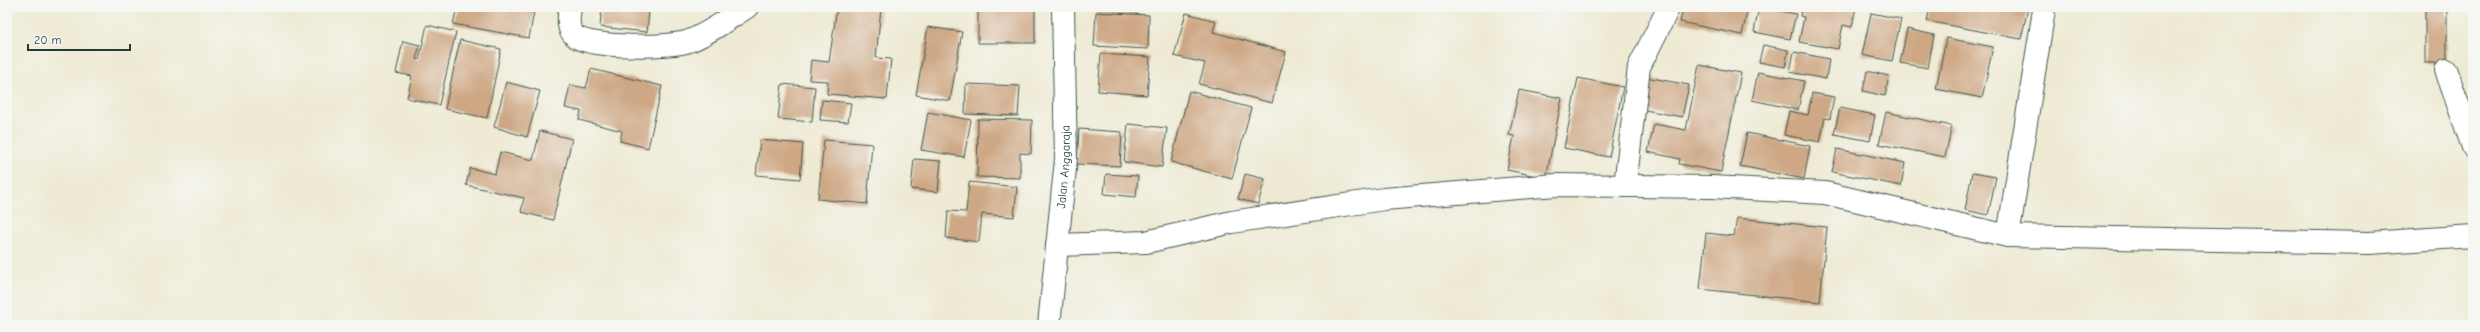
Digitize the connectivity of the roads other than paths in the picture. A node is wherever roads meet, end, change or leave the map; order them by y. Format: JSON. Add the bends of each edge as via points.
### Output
{"nodes":[{"id":1,"x":570,"y":7,"type":"edge"},
{"id":2,"x":747,"y":7,"type":"edge"},
{"id":3,"x":1063,"y":7,"type":"edge"},
{"id":4,"x":1669,"y":7,"type":"edge"},
{"id":5,"x":2044,"y":10,"type":"dead end"},
{"id":6,"x":2446,"y":70,"type":"dead end"},
{"id":7,"x":2473,"y":147,"type":"edge"},
{"id":8,"x":1625,"y":186,"type":"junction"},
{"id":9,"x":2008,"y":236,"type":"junction"},
{"id":10,"x":2473,"y":236,"type":"edge"},
{"id":11,"x":1057,"y":245,"type":"junction"},
{"id":12,"x":1049,"y":325,"type":"edge"}],
"edges":[{"from":1,"to":2,"type":"street","via":[[570,30],[582,40],[664,45],[690,41]]},
{"from":3,"to":11,"type":"street","name":"Jalan Anggaraja","via":[[1066,159]]},
{"from":4,"to":8,"type":"street","via":[[1639,68]]},
{"from":5,"to":9,"type":"street"},
{"from":6,"to":7,"type":"street"},
{"from":8,"to":9,"type":"street","via":[[1712,187],[1824,193]]},
{"from":8,"to":11,"type":"street","via":[[1556,185],[1384,199],[1232,222],[1146,242]]},
{"from":9,"to":10,"type":"street","via":[[2369,243]]},
{"from":11,"to":12,"type":"street","name":"Jalan Anggaraja"}]}
